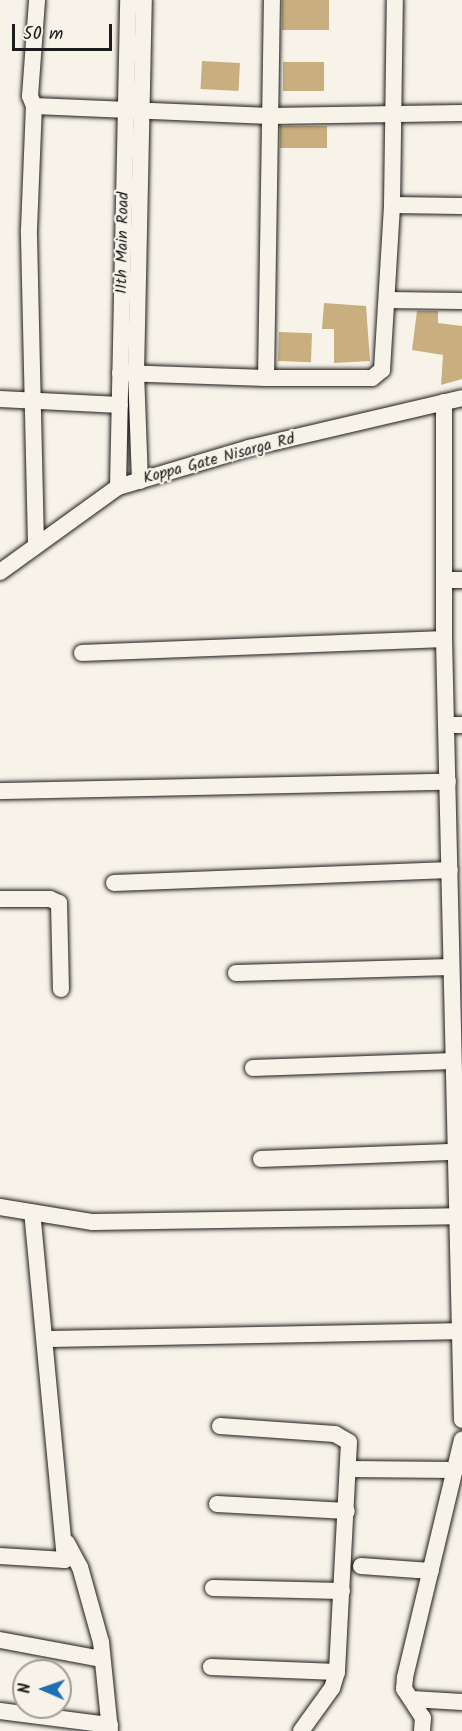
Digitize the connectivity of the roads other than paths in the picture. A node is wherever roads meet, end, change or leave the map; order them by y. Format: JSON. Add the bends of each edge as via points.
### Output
{"nodes":[{"id":1,"x":37,"y":0,"type":"edge"},
{"id":2,"x":128,"y":0,"type":"edge"},
{"id":3,"x":144,"y":0,"type":"edge"},
{"id":4,"x":272,"y":0,"type":"edge"},
{"id":5,"x":395,"y":0,"type":"edge"},
{"id":6,"x":34,"y":106,"type":"junction"},
{"id":7,"x":126,"y":113,"type":"junction"},
{"id":8,"x":143,"y":113,"type":"junction"},
{"id":9,"x":394,"y":113,"type":"junction"},
{"id":10,"x":462,"y":113,"type":"edge"},
{"id":11,"x":270,"y":116,"type":"junction"},
{"id":12,"x":392,"y":205,"type":"junction"},
{"id":13,"x":462,"y":206,"type":"edge"},
{"id":14,"x":387,"y":300,"type":"junction"},
{"id":15,"x":462,"y":302,"type":"edge"},
{"id":16,"x":128,"y":373,"type":"junction"},
{"id":17,"x":266,"y":378,"type":"junction"},
{"id":18,"x":462,"y":398,"type":"edge"},
{"id":19,"x":0,"y":399,"type":"edge"},
{"id":20,"x":32,"y":400,"type":"junction"},
{"id":21,"x":444,"y":402,"type":"junction"},
{"id":22,"x":120,"y":405,"type":"junction"},
{"id":23,"x":140,"y":481,"type":"junction"},
{"id":24,"x":118,"y":487,"type":"junction"},
{"id":25,"x":36,"y":545,"type":"junction"},
{"id":26,"x":0,"y":572,"type":"edge"},
{"id":27,"x":444,"y":580,"type":"junction"},
{"id":28,"x":462,"y":580,"type":"edge"},
{"id":29,"x":444,"y":639,"type":"junction"},
{"id":30,"x":82,"y":653,"type":"dead end"},
{"id":31,"x":454,"y":725,"type":"edge"},
{"id":32,"x":448,"y":782,"type":"junction"},
{"id":33,"x":0,"y":791,"type":"edge"},
{"id":34,"x":456,"y":844,"type":"edge"},
{"id":35,"x":450,"y":870,"type":"junction"},
{"id":36,"x":114,"y":883,"type":"dead end"},
{"id":37,"x":0,"y":899,"type":"edge"},
{"id":38,"x":452,"y":967,"type":"junction"},
{"id":39,"x":236,"y":973,"type":"dead end"},
{"id":40,"x":61,"y":989,"type":"dead end"},
{"id":41,"x":453,"y":1061,"type":"junction"},
{"id":42,"x":254,"y":1068,"type":"dead end"},
{"id":43,"x":457,"y":1141,"type":"edge"},
{"id":44,"x":261,"y":1159,"type":"dead end"},
{"id":45,"x":0,"y":1207,"type":"edge"},
{"id":46,"x":32,"y":1213,"type":"junction"},
{"id":47,"x":456,"y":1216,"type":"junction"},
{"id":48,"x":460,"y":1279,"type":"edge"},
{"id":49,"x":459,"y":1331,"type":"junction"},
{"id":50,"x":45,"y":1339,"type":"junction"},
{"id":51,"x":462,"y":1420,"type":"edge"},
{"id":52,"x":220,"y":1426,"type":"dead end"},
{"id":53,"x":462,"y":1440,"type":"edge"},
{"id":54,"x":350,"y":1469,"type":"junction"},
{"id":55,"x":455,"y":1470,"type":"junction"},
{"id":56,"x":217,"y":1504,"type":"dead end"},
{"id":57,"x":347,"y":1511,"type":"junction"},
{"id":58,"x":63,"y":1537,"type":"junction"},
{"id":59,"x":0,"y":1556,"type":"edge"},
{"id":60,"x":361,"y":1566,"type":"dead end"},
{"id":61,"x":430,"y":1571,"type":"junction"},
{"id":62,"x":213,"y":1588,"type":"dead end"},
{"id":63,"x":342,"y":1591,"type":"junction"},
{"id":64,"x":0,"y":1640,"type":"edge"},
{"id":65,"x":102,"y":1659,"type":"junction"},
{"id":66,"x":211,"y":1667,"type":"dead end"},
{"id":67,"x":338,"y":1672,"type":"junction"},
{"id":68,"x":411,"y":1699,"type":"junction"},
{"id":69,"x":462,"y":1702,"type":"edge"},
{"id":70,"x":0,"y":1711,"type":"edge"},
{"id":71,"x":110,"y":1728,"type":"edge"},
{"id":72,"x":301,"y":1731,"type":"edge"},
{"id":73,"x":422,"y":1731,"type":"edge"}],
"edges":[{"from":1,"to":6,"type":"street","via":[[30,96]]},
{"from":2,"to":7,"type":"street","name":"11th Main Road"},
{"from":3,"to":8,"type":"street","name":"11th Main Road"},
{"from":4,"to":11,"type":"street"},
{"from":5,"to":9,"type":"street"},
{"from":6,"to":7,"type":"street"},
{"from":6,"to":20,"type":"street","via":[[29,229]]},
{"from":7,"to":8,"type":"street"},
{"from":7,"to":16,"type":"street","name":"11th Main Road"},
{"from":8,"to":11,"type":"street"},
{"from":8,"to":16,"type":"street","name":"11th Main Road"},
{"from":9,"to":10,"type":"street"},
{"from":9,"to":11,"type":"street"},
{"from":9,"to":12,"type":"street"},
{"from":11,"to":17,"type":"street"},
{"from":12,"to":13,"type":"street"},
{"from":12,"to":14,"type":"street"},
{"from":14,"to":15,"type":"street"},
{"from":14,"to":17,"type":"street","via":[[378,375]]},
{"from":16,"to":17,"type":"street"},
{"from":16,"to":22,"type":"street","name":"11th Main Road"},
{"from":16,"to":23,"type":"street","name":"11th Main Road"},
{"from":18,"to":21,"type":"street","name":"Koppa Gate Nisarga Rd"},
{"from":19,"to":20,"type":"street"},
{"from":20,"to":22,"type":"street"},
{"from":20,"to":25,"type":"street"},
{"from":21,"to":23,"type":"street","name":"Koppa Gate Nisarga Rd","via":[[249,448]]},
{"from":21,"to":27,"type":"street"},
{"from":22,"to":24,"type":"street","name":"11th Main Road"},
{"from":23,"to":24,"type":"street","name":"Koppa Gate Nisarga Rd"},
{"from":24,"to":25,"type":"street","name":"Koppa Gate Nisarga Rd"},
{"from":25,"to":26,"type":"street","name":"Koppa Gate Nisarga Rd"},
{"from":27,"to":28,"type":"street"},
{"from":27,"to":29,"type":"street"},
{"from":29,"to":30,"type":"street"},
{"from":29,"to":31,"type":"street"},
{"from":31,"to":32,"type":"street"},
{"from":32,"to":33,"type":"street"},
{"from":32,"to":34,"type":"street"},
{"from":34,"to":35,"type":"street"},
{"from":35,"to":36,"type":"street"},
{"from":35,"to":38,"type":"street"},
{"from":37,"to":40,"type":"street","via":[[59,903]]},
{"from":38,"to":39,"type":"street"},
{"from":38,"to":41,"type":"street"},
{"from":41,"to":42,"type":"street"},
{"from":41,"to":43,"type":"street"},
{"from":43,"to":44,"type":"street"},
{"from":43,"to":47,"type":"street"},
{"from":45,"to":46,"type":"street"},
{"from":46,"to":47,"type":"street","via":[[93,1222]]},
{"from":46,"to":50,"type":"street"},
{"from":47,"to":48,"type":"street"},
{"from":48,"to":49,"type":"street"},
{"from":49,"to":50,"type":"street"},
{"from":49,"to":51,"type":"street"},
{"from":50,"to":58,"type":"street"},
{"from":52,"to":54,"type":"street","via":[[345,1437]]},
{"from":53,"to":55,"type":"street"},
{"from":54,"to":55,"type":"street"},
{"from":54,"to":57,"type":"street"},
{"from":55,"to":61,"type":"street"},
{"from":56,"to":57,"type":"street"},
{"from":57,"to":63,"type":"street"},
{"from":58,"to":59,"type":"street","via":[[65,1560],[61,1563]]},
{"from":58,"to":65,"type":"street","via":[[80,1567]]},
{"from":60,"to":61,"type":"street"},
{"from":61,"to":68,"type":"street","via":[[405,1677],[405,1689]]},
{"from":62,"to":63,"type":"street"},
{"from":63,"to":67,"type":"street"},
{"from":64,"to":65,"type":"street"},
{"from":65,"to":71,"type":"street"},
{"from":66,"to":67,"type":"street"},
{"from":67,"to":72,"type":"street","via":[[332,1688]]},
{"from":68,"to":69,"type":"street"},
{"from":68,"to":73,"type":"street","via":[[423,1718]]},
{"from":70,"to":71,"type":"street"}]}
